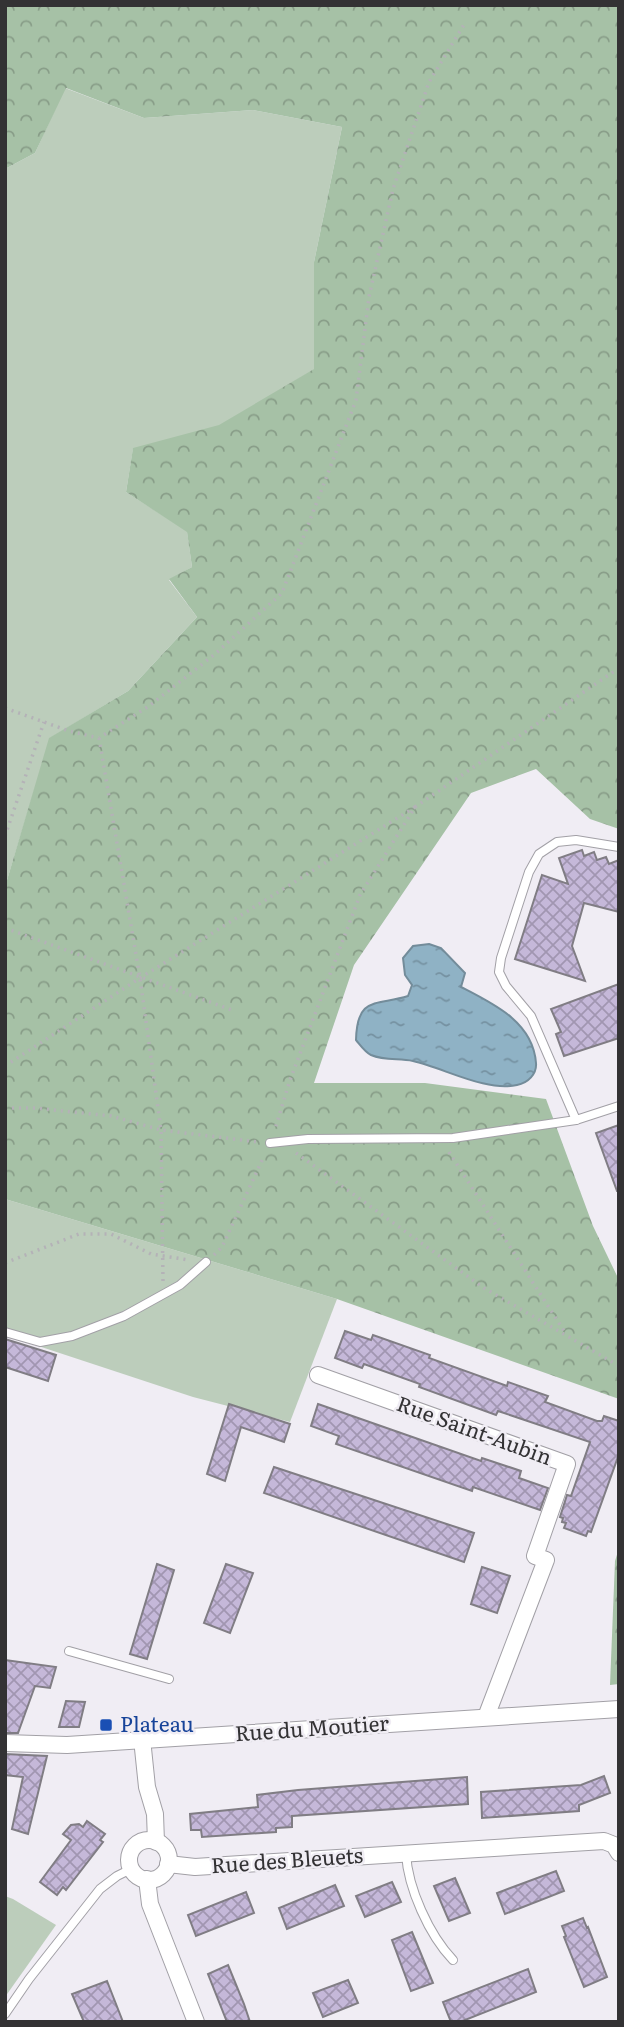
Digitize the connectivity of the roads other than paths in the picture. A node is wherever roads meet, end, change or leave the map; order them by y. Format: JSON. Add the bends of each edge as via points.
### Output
{"nodes":[{"id":1,"x":619,"y":847,"type":"edge"},
{"id":2,"x":619,"y":1106,"type":"edge"},
{"id":3,"x":576,"y":1120,"type":"junction"},
{"id":4,"x":270,"y":1143,"type":"road end"},
{"id":5,"x":206,"y":1262,"type":"road end"},
{"id":6,"x":5,"y":1332,"type":"edge"},
{"id":7,"x":318,"y":1375,"type":"dead end"},
{"id":8,"x":69,"y":1651,"type":"dead end"},
{"id":9,"x":169,"y":1679,"type":"dead end"},
{"id":10,"x":619,"y":1709,"type":"edge"},
{"id":11,"x":486,"y":1717,"type":"junction"},
{"id":12,"x":142,"y":1739,"type":"junction"},
{"id":13,"x":5,"y":1743,"type":"edge"},
{"id":14,"x":156,"y":1842,"type":"junction"},
{"id":15,"x":619,"y":1853,"type":"edge"},
{"id":16,"x":405,"y":1854,"type":"junction"},
{"id":17,"x":168,"y":1864,"type":"junction"},
{"id":18,"x":131,"y":1869,"type":"junction"},
{"id":19,"x":147,"y":1880,"type":"junction"},
{"id":20,"x":453,"y":1960,"type":"dead end"},
{"id":21,"x":5,"y":2014,"type":"edge"},
{"id":22,"x":196,"y":2022,"type":"edge"}],
"edges":[{"from":1,"to":3,"type":"lane","via":[[576,840],[557,842],[539,854],[501,958],[499,972],[531,1016]]},
{"from":2,"to":3,"type":"lane"},
{"from":3,"to":4,"type":"lane","via":[[441,1138]]},
{"from":5,"to":6,"type":"lane","via":[[180,1286],[124,1316],[72,1336],[40,1342]]},
{"from":7,"to":11,"type":"street","name":"Rue Saint-Aubin","via":[[567,1464],[535,1556],[546,1560]]},
{"from":8,"to":9,"type":"lane"},
{"from":10,"to":11,"type":"street","name":"Rue du Moutier"},
{"from":11,"to":12,"type":"street","name":"Rue du Moutier"},
{"from":12,"to":13,"type":"street","name":"Rue du Moutier","via":[[67,1745]]},
{"from":12,"to":14,"type":"street"},
{"from":14,"to":17,"type":"street","via":[[168,1853]]},
{"from":14,"to":18,"type":"street","via":[[145,1841],[133,1849]]},
{"from":15,"to":16,"type":"street","name":"Rue des Bleuets","via":[[604,1841]]},
{"from":16,"to":17,"type":"street","name":"Rue des Bleuets","via":[[195,1867]]},
{"from":16,"to":20,"type":"lane","via":[[427,1922]]},
{"from":17,"to":19,"type":"street","via":[[162,1875]]},
{"from":18,"to":19,"type":"street"},
{"from":18,"to":21,"type":"lane","via":[[100,1889]]},
{"from":19,"to":22,"type":"street","via":[[150,1905]]}]}
